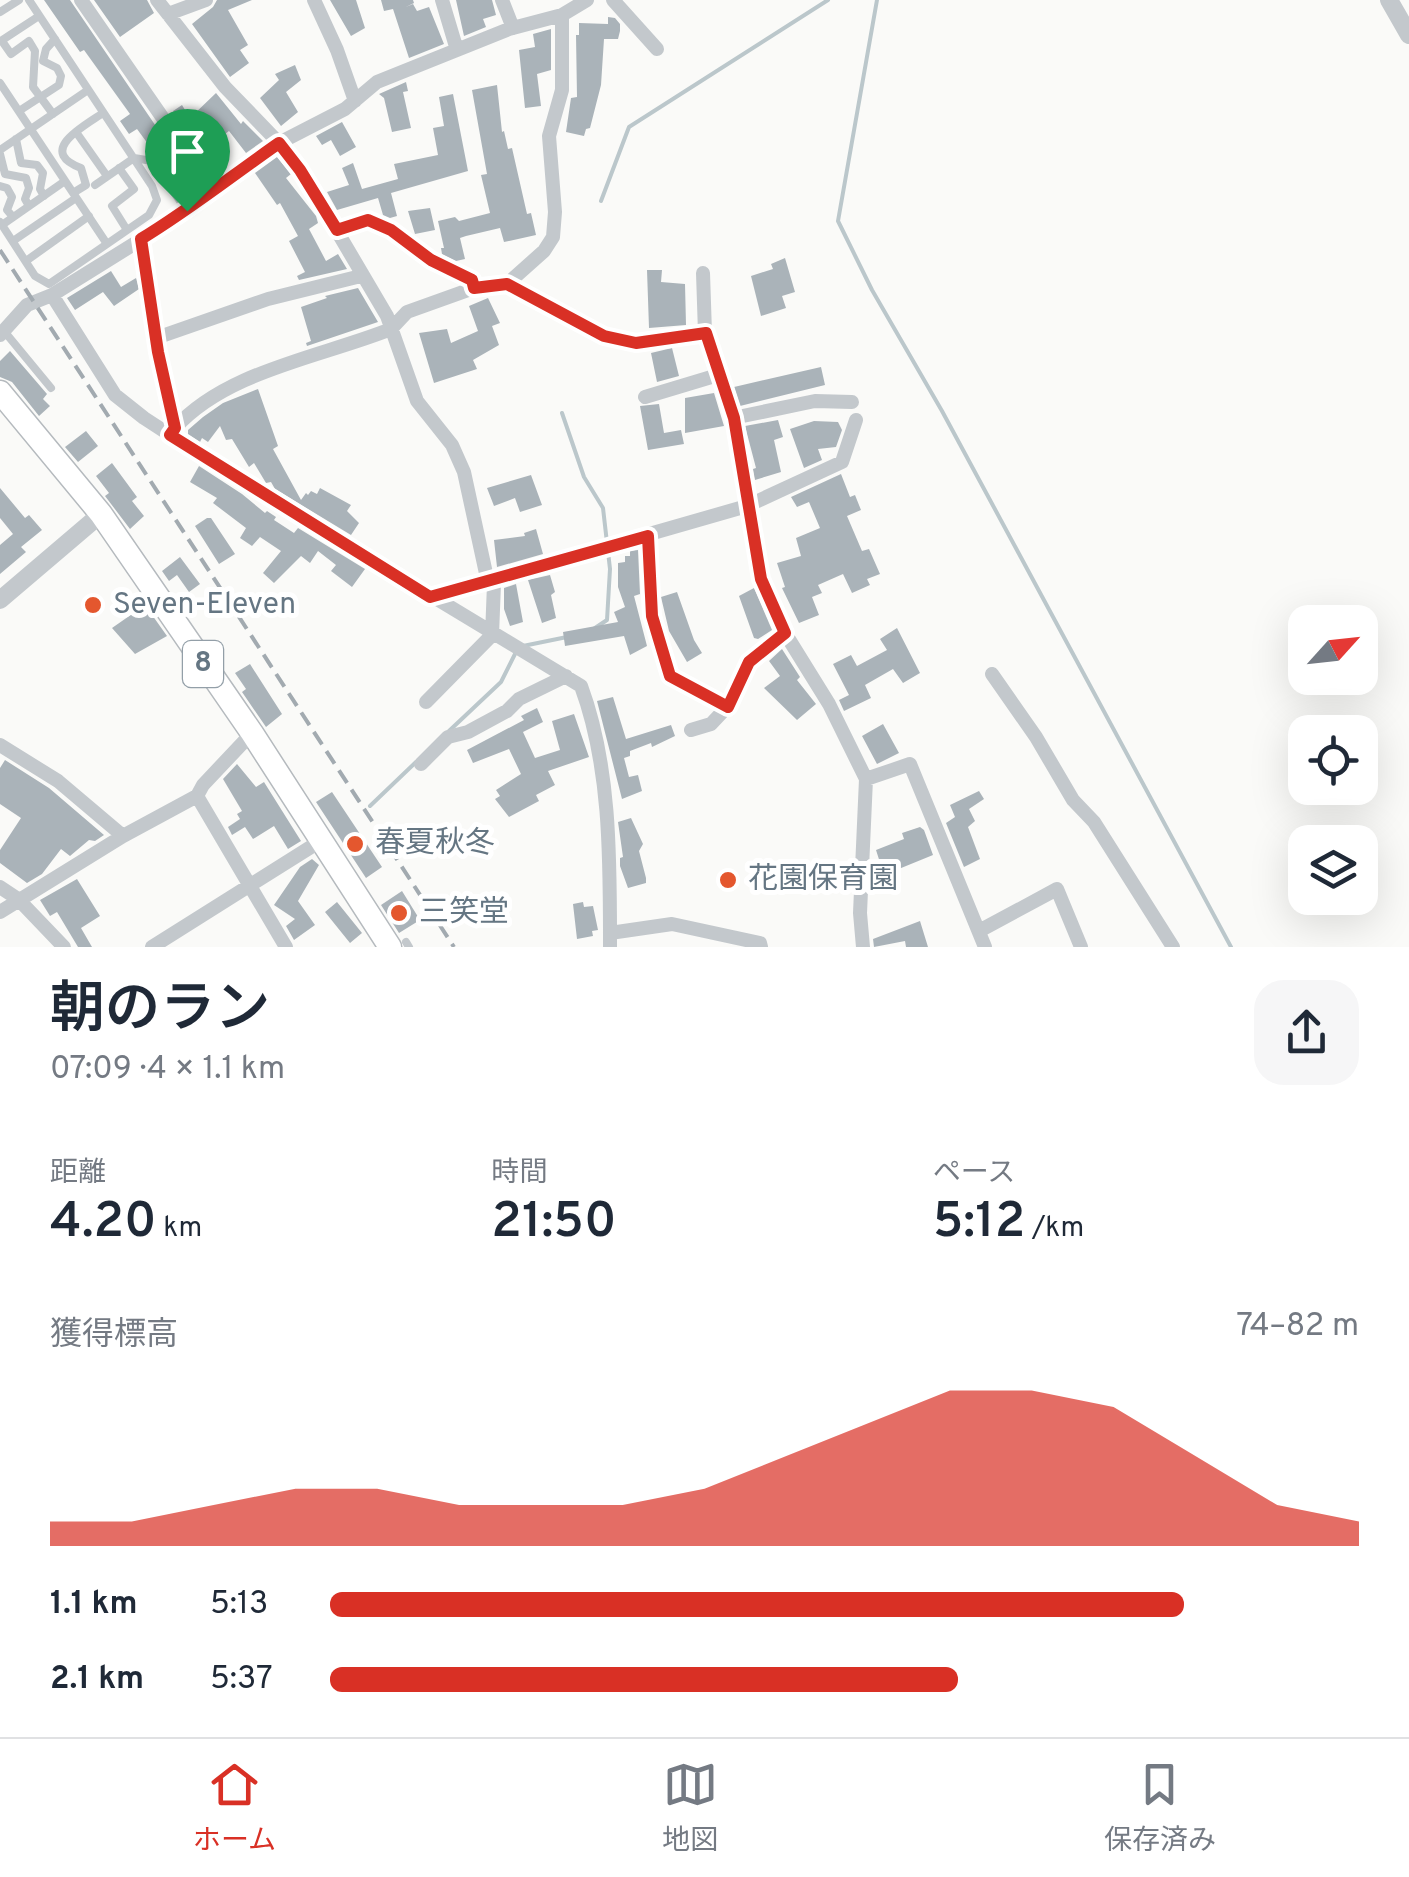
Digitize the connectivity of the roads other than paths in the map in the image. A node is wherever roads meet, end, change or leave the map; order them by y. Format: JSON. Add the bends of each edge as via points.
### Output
{"nodes":[{"id":1,"x":20,"y":0,"type":"edge"},
{"id":2,"x":28,"y":0,"type":"edge"},
{"id":3,"x":82,"y":0,"type":"edge"},
{"id":4,"x":157,"y":0,"type":"edge"},
{"id":5,"x":206,"y":0,"type":"edge"},
{"id":6,"x":314,"y":0,"type":"edge"},
{"id":7,"x":442,"y":0,"type":"edge"},
{"id":8,"x":502,"y":0,"type":"edge"},
{"id":9,"x":587,"y":0,"type":"edge"},
{"id":10,"x":613,"y":0,"type":"edge"},
{"id":11,"x":1389,"y":0,"type":"edge"},
{"id":12,"x":0,"y":12,"type":"edge"},
{"id":13,"x":168,"y":14,"type":"junction"},
{"id":14,"x":562,"y":15,"type":"junction"},
{"id":15,"x":39,"y":16,"type":"junction"},
{"id":16,"x":514,"y":28,"type":"junction"},
{"id":17,"x":1409,"y":36,"type":"edge"},
{"id":18,"x":54,"y":39,"type":"junction"},
{"id":19,"x":1,"y":41,"type":"edge"},
{"id":20,"x":657,"y":49,"type":"dead end"},
{"id":21,"x":457,"y":50,"type":"junction"},
{"id":22,"x":2,"y":89,"type":"edge"},
{"id":23,"x":88,"y":90,"type":"junction"},
{"id":24,"x":41,"y":96,"type":"junction"},
{"id":25,"x":11,"y":100,"type":"junction"},
{"id":26,"x":355,"y":101,"type":"junction"},
{"id":27,"x":0,"y":107,"type":"edge"},
{"id":28,"x":18,"y":111,"type":"junction"},
{"id":29,"x":103,"y":113,"type":"junction"},
{"id":30,"x":52,"y":114,"type":"junction"},
{"id":31,"x":30,"y":129,"type":"junction"},
{"id":32,"x":76,"y":132,"type":"junction"},
{"id":33,"x":16,"y":139,"type":"junction"},
{"id":34,"x":279,"y":143,"type":"junction"},
{"id":35,"x":0,"y":152,"type":"edge"},
{"id":36,"x":134,"y":158,"type":"junction"},
{"id":37,"x":120,"y":168,"type":"junction"},
{"id":38,"x":107,"y":176,"type":"junction"},
{"id":39,"x":65,"y":181,"type":"junction"},
{"id":40,"x":95,"y":185,"type":"dead end"},
{"id":41,"x":0,"y":186,"type":"edge"},
{"id":42,"x":212,"y":189,"type":"junction"},
{"id":43,"x":75,"y":195,"type":"junction"},
{"id":44,"x":42,"y":196,"type":"junction"},
{"id":45,"x":26,"y":208,"type":"junction"},
{"id":46,"x":50,"y":208,"type":"dead end"},
{"id":47,"x":187,"y":211,"type":"junction"},
{"id":48,"x":89,"y":216,"type":"junction"},
{"id":49,"x":13,"y":218,"type":"junction"},
{"id":50,"x":1,"y":223,"type":"edge"},
{"id":51,"x":30,"y":223,"type":"dead end"},
{"id":52,"x":337,"y":230,"type":"junction"},
{"id":53,"x":134,"y":234,"type":"junction"},
{"id":54,"x":13,"y":241,"type":"junction"},
{"id":55,"x":107,"y":244,"type":"junction"},
{"id":56,"x":26,"y":260,"type":"junction"},
{"id":57,"x":703,"y":272,"type":"dead end"},
{"id":58,"x":361,"y":276,"type":"junction"},
{"id":59,"x":507,"y":284,"type":"junction"},
{"id":60,"x":474,"y":288,"type":"junction"},
{"id":61,"x":52,"y":295,"type":"junction"},
{"id":62,"x":390,"y":330,"type":"junction"},
{"id":63,"x":1,"y":332,"type":"edge"},
{"id":64,"x":706,"y":333,"type":"junction"},
{"id":65,"x":156,"y":338,"type":"junction"},
{"id":66,"x":718,"y":375,"type":"junction"},
{"id":67,"x":51,"y":388,"type":"dead end"},
{"id":68,"x":0,"y":392,"type":"edge"},
{"id":69,"x":645,"y":397,"type":"dead end"},
{"id":70,"x":852,"y":402,"type":"dead end"},
{"id":71,"x":734,"y":418,"type":"junction"},
{"id":72,"x":856,"y":420,"type":"dead end"},
{"id":73,"x":172,"y":432,"type":"junction"},
{"id":74,"x":747,"y":506,"type":"junction"},
{"id":75,"x":101,"y":514,"type":"junction"},
{"id":76,"x":648,"y":536,"type":"junction"},
{"id":77,"x":487,"y":578,"type":"junction"},
{"id":78,"x":430,"y":597,"type":"junction"},
{"id":79,"x":0,"y":600,"type":"edge"},
{"id":80,"x":785,"y":633,"type":"junction"},
{"id":81,"x":492,"y":635,"type":"junction"},
{"id":82,"x":992,"y":674,"type":"dead end"},
{"id":83,"x":566,"y":676,"type":"junction"},
{"id":84,"x":426,"y":702,"type":"dead end"},
{"id":85,"x":728,"y":707,"type":"junction"},
{"id":86,"x":691,"y":730,"type":"dead end"},
{"id":87,"x":252,"y":733,"type":"junction"},
{"id":88,"x":0,"y":745,"type":"edge"},
{"id":89,"x":421,"y":764,"type":"dead end"},
{"id":90,"x":866,"y":780,"type":"junction"},
{"id":91,"x":198,"y":796,"type":"junction"},
{"id":92,"x":122,"y":836,"type":"junction"},
{"id":93,"x":322,"y":840,"type":"junction"},
{"id":94,"x":250,"y":886,"type":"junction"},
{"id":95,"x":0,"y":887,"type":"edge"},
{"id":96,"x":18,"y":898,"type":"junction"},
{"id":97,"x":0,"y":912,"type":"edge"},
{"id":98,"x":979,"y":931,"type":"junction"},
{"id":99,"x":610,"y":940,"type":"edge"},
{"id":100,"x":160,"y":945,"type":"edge"},
{"id":101,"x":402,"y":945,"type":"edge"},
{"id":102,"x":64,"y":947,"type":"edge"},
{"id":103,"x":286,"y":947,"type":"edge"},
{"id":104,"x":761,"y":947,"type":"edge"},
{"id":105,"x":863,"y":947,"type":"edge"},
{"id":106,"x":986,"y":947,"type":"edge"},
{"id":107,"x":1081,"y":947,"type":"edge"},
{"id":108,"x":1173,"y":947,"type":"edge"}],
"edges":[{"from":1,"to":12,"type":"lane"},
{"from":2,"to":15,"type":"lane"},
{"from":3,"to":42,"type":"street"},
{"from":4,"to":13,"type":"street"},
{"from":5,"to":13,"type":"street"},
{"from":6,"to":26,"type":"street"},
{"from":7,"to":21,"type":"street"},
{"from":8,"to":16,"type":"street"},
{"from":9,"to":14,"type":"street"},
{"from":10,"to":20,"type":"street"},
{"from":11,"to":17,"type":"street"},
{"from":13,"to":34,"type":"street"},
{"from":14,"to":16,"type":"street"},
{"from":14,"to":59,"type":"street","via":[[562,90],[549,136],[553,236]]},
{"from":15,"to":18,"type":"lane"},
{"from":15,"to":19,"type":"lane"},
{"from":16,"to":21,"type":"street"},
{"from":18,"to":23,"type":"lane"},
{"from":18,"to":24,"type":"lane","via":[[43,60],[61,76]]},
{"from":19,"to":24,"type":"lane","via":[[12,54],[29,42],[35,50],[33,88]]},
{"from":21,"to":26,"type":"street","via":[[377,82]]},
{"from":22,"to":25,"type":"lane"},
{"from":23,"to":29,"type":"lane"},
{"from":23,"to":30,"type":"lane"},
{"from":24,"to":28,"type":"lane"},
{"from":24,"to":30,"type":"lane"},
{"from":25,"to":27,"type":"lane"},
{"from":25,"to":28,"type":"lane"},
{"from":26,"to":34,"type":"street"},
{"from":28,"to":31,"type":"lane"},
{"from":29,"to":32,"type":"lane"},
{"from":29,"to":36,"type":"lane"},
{"from":30,"to":31,"type":"lane"},
{"from":31,"to":33,"type":"lane"},
{"from":31,"to":39,"type":"lane"},
{"from":32,"to":38,"type":"lane"},
{"from":32,"to":43,"type":"lane","via":[[62,147],[85,177]]},
{"from":33,"to":35,"type":"lane"},
{"from":33,"to":44,"type":"lane","via":[[21,163],[43,173]]},
{"from":34,"to":42,"type":"street"},
{"from":34,"to":52,"type":"street"},
{"from":35,"to":45,"type":"lane","via":[[6,174],[26,178]]},
{"from":36,"to":37,"type":"lane"},
{"from":36,"to":47,"type":"lane","via":[[152,161]]},
{"from":36,"to":53,"type":"lane","via":[[158,200]]},
{"from":37,"to":38,"type":"lane"},
{"from":37,"to":53,"type":"lane","via":[[134,189],[112,206]]},
{"from":38,"to":40,"type":"lane"},
{"from":39,"to":43,"type":"lane"},
{"from":39,"to":44,"type":"lane"},
{"from":41,"to":49,"type":"lane","via":[[12,197],[7,210]]},
{"from":42,"to":47,"type":"street"},
{"from":43,"to":48,"type":"lane"},
{"from":43,"to":54,"type":"lane"},
{"from":44,"to":45,"type":"lane"},
{"from":44,"to":46,"type":"lane"},
{"from":45,"to":49,"type":"lane"},
{"from":45,"to":51,"type":"lane"},
{"from":47,"to":53,"type":"street"},
{"from":48,"to":55,"type":"lane"},
{"from":48,"to":56,"type":"lane"},
{"from":49,"to":50,"type":"lane"},
{"from":50,"to":54,"type":"lane"},
{"from":52,"to":58,"type":"street"},
{"from":52,"to":60,"type":"street","via":[[368,220],[380,225],[472,280]]},
{"from":53,"to":55,"type":"lane"},
{"from":53,"to":61,"type":"street"},
{"from":53,"to":65,"type":"street"},
{"from":54,"to":56,"type":"lane"},
{"from":55,"to":56,"type":"lane","via":[[48,284]]},
{"from":57,"to":64,"type":"street"},
{"from":58,"to":62,"type":"street"},
{"from":58,"to":65,"type":"street"},
{"from":59,"to":60,"type":"street"},
{"from":59,"to":64,"type":"street","via":[[604,336],[636,343]]},
{"from":60,"to":62,"type":"street","via":[[406,312]]},
{"from":61,"to":63,"type":"street","via":[[27,306]]},
{"from":61,"to":73,"type":"street","via":[[115,394]]},
{"from":62,"to":73,"type":"street","via":[[238,383],[206,400]]},
{"from":62,"to":77,"type":"street","via":[[417,401],[464,472]]},
{"from":63,"to":67,"type":"lane"},
{"from":64,"to":66,"type":"street"},
{"from":65,"to":73,"type":"street"},
{"from":66,"to":69,"type":"street"},
{"from":66,"to":71,"type":"street"},
{"from":68,"to":75,"type":"main road","number":"8"},
{"from":70,"to":71,"type":"street"},
{"from":71,"to":74,"type":"street"},
{"from":72,"to":74,"type":"street","via":[[842,462]]},
{"from":73,"to":78,"type":"street"},
{"from":74,"to":76,"type":"street"},
{"from":74,"to":80,"type":"street","via":[[761,579]]},
{"from":75,"to":79,"type":"street"},
{"from":75,"to":87,"type":"main road","number":"8"},
{"from":76,"to":77,"type":"street"},
{"from":76,"to":85,"type":"street","via":[[652,616],[670,676]]},
{"from":77,"to":78,"type":"street"},
{"from":77,"to":81,"type":"street","via":[[494,584]]},
{"from":78,"to":81,"type":"street"},
{"from":80,"to":85,"type":"street","via":[[749,662]]},
{"from":80,"to":90,"type":"street"},
{"from":81,"to":83,"type":"street"},
{"from":81,"to":84,"type":"street"},
{"from":82,"to":108,"type":"street"},
{"from":83,"to":89,"type":"street","via":[[448,737]]},
{"from":83,"to":99,"type":"street","via":[[580,686],[590,711],[601,774]]},
{"from":85,"to":86,"type":"street","via":[[711,724]]},
{"from":87,"to":91,"type":"street"},
{"from":87,"to":93,"type":"main road","number":"8"},
{"from":88,"to":92,"type":"street","via":[[58,781]]},
{"from":90,"to":98,"type":"street","via":[[910,764]]},
{"from":90,"to":105,"type":"street"},
{"from":91,"to":92,"type":"street"},
{"from":91,"to":94,"type":"street"},
{"from":92,"to":96,"type":"street"},
{"from":93,"to":94,"type":"street"},
{"from":93,"to":101,"type":"main road","number":"8"},
{"from":94,"to":100,"type":"street"},
{"from":94,"to":103,"type":"street"},
{"from":95,"to":96,"type":"street"},
{"from":96,"to":97,"type":"street"},
{"from":96,"to":102,"type":"street"},
{"from":98,"to":106,"type":"street"},
{"from":98,"to":107,"type":"street","via":[[1057,889]]},
{"from":99,"to":104,"type":"street","via":[[672,924]]}]}
